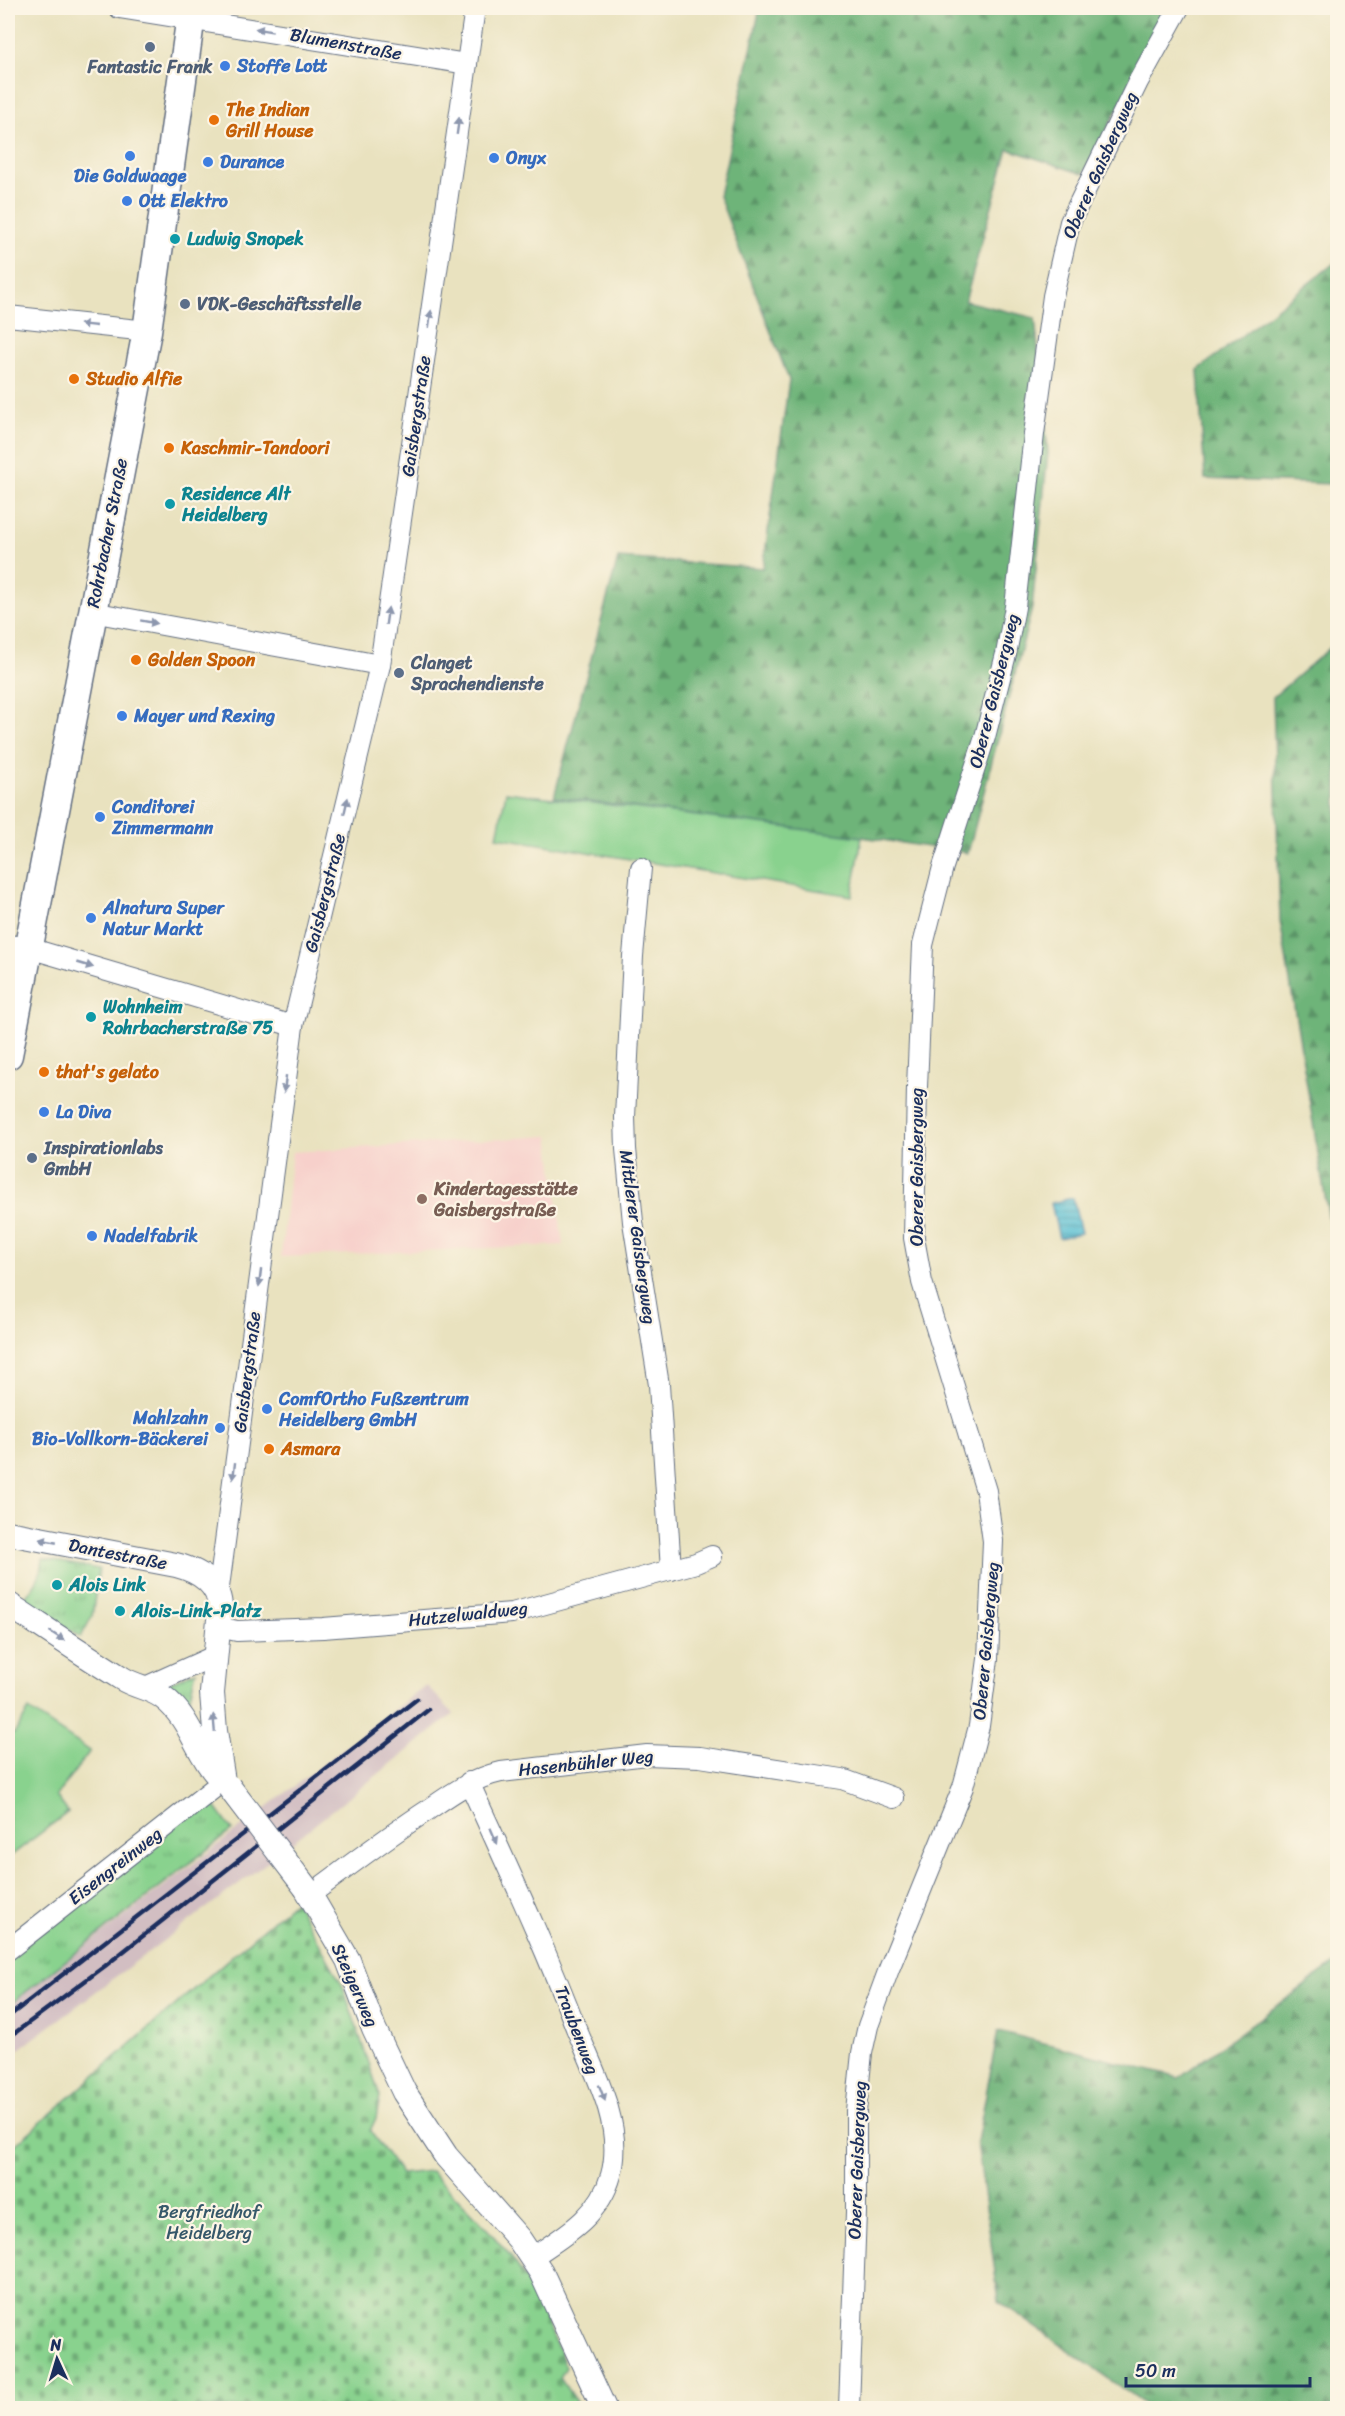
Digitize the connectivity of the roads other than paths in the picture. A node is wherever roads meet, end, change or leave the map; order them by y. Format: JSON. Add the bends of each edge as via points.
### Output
{"nodes":[{"id":1,"x":119,"y":8,"type":"edge"},
{"id":2,"x":475,"y":8,"type":"edge"},
{"id":3,"x":1179,"y":8,"type":"edge"},
{"id":4,"x":191,"y":13,"type":"edge"},
{"id":5,"x":467,"y":64,"type":"junction"},
{"id":6,"x":8,"y":316,"type":"edge"},
{"id":7,"x":147,"y":331,"type":"junction"},
{"id":8,"x":92,"y":612,"type":"junction"},
{"id":9,"x":380,"y":665,"type":"junction"},
{"id":10,"x":641,"y":868,"type":"dead end"},
{"id":11,"x":18,"y":946,"type":"edge"},
{"id":12,"x":293,"y":1026,"type":"junction"},
{"id":13,"x":8,"y":1055,"type":"edge"},
{"id":14,"x":8,"y":1533,"type":"edge"},
{"id":15,"x":712,"y":1556,"type":"dead end"},
{"id":16,"x":671,"y":1570,"type":"junction"},
{"id":17,"x":218,"y":1595,"type":"junction"},
{"id":18,"x":8,"y":1604,"type":"edge"},
{"id":19,"x":218,"y":1628,"type":"junction"},
{"id":20,"x":214,"y":1656,"type":"junction"},
{"id":21,"x":143,"y":1688,"type":"junction"},
{"id":22,"x":469,"y":1782,"type":"junction"},
{"id":23,"x":226,"y":1784,"type":"junction"},
{"id":24,"x":894,"y":1798,"type":"dead end"},
{"id":25,"x":308,"y":1891,"type":"junction"},
{"id":26,"x":8,"y":1950,"type":"edge"},
{"id":27,"x":531,"y":2258,"type":"junction"},
{"id":28,"x":604,"y":2409,"type":"edge"},
{"id":29,"x":849,"y":2409,"type":"edge"}],
"edges":[{"from":1,"to":4,"type":"street","name":"Blumenstraße"},
{"from":2,"to":5,"type":"street","name":"Gaisbergstraße"},
{"from":3,"to":29,"type":"street","name":"Oberer Gaisbergweg","via":[[1138,82],[1064,241],[1040,388],[1006,654],[923,945],[914,1238],[922,1282],[986,1491],[994,1568],[988,1659],[971,1759],[875,2007],[862,2053],[856,2111]]},
{"from":5,"to":4,"type":"street","name":"Blumenstraße","one_way":true},
{"from":4,"to":7,"type":"main road","name":"Rohrbacher Straße"},
{"from":9,"to":5,"type":"street","name":"Gaisbergstraße","one_way":true},
{"from":7,"to":6,"type":"street","one_way":true},
{"from":7,"to":8,"type":"main road","name":"Rohrbacher Straße"},
{"from":8,"to":9,"type":"street","one_way":true},
{"from":8,"to":11,"type":"main road","name":"Rohrbacher Straße"},
{"from":12,"to":9,"type":"street","name":"Gaisbergstraße","one_way":true},
{"from":10,"to":16,"type":"street","name":"Mittlerer Gaisbergweg","via":[[633,956],[626,1149],[633,1222],[659,1385]]},
{"from":11,"to":12,"type":"street","one_way":true},
{"from":11,"to":13,"type":"main road","name":"Rohrbacher Straße"},
{"from":12,"to":17,"type":"street","name":"Gaisbergstraße","one_way":true},
{"from":17,"to":14,"type":"street","name":"Dantestraße","one_way":true,"via":[[206,1579],[189,1568]]},
{"from":15,"to":16,"type":"street","name":"Hutzelwaldweg"},
{"from":16,"to":19,"type":"street","name":"Hutzelwaldweg","via":[[496,1615],[258,1631]]},
{"from":17,"to":19,"type":"street","name":"Gaisbergstraße"},
{"from":18,"to":21,"type":"street","name":"Steigerweg","one_way":true,"via":[[124,1680]]},
{"from":19,"to":20,"type":"street","name":"Gaisbergstraße"},
{"from":20,"to":21,"type":"street"},
{"from":23,"to":20,"type":"street","name":"Gaisbergstraße","one_way":true,"via":[[213,1714]]},
{"from":21,"to":23,"type":"street","name":"Steigerweg","via":[[165,1698],[184,1718],[204,1756]]},
{"from":22,"to":24,"type":"street","name":"Hasenbühler Weg","via":[[501,1772],[647,1755],[700,1757],[842,1779]]},
{"from":22,"to":25,"type":"street","name":"Hasenbühler Weg"},
{"from":22,"to":27,"type":"street","name":"Traubenweg","one_way":true,"via":[[548,1956],[608,2108],[614,2136],[611,2175],[596,2207],[582,2223]]},
{"from":23,"to":25,"type":"street","name":"Steigerweg","bridge":true},
{"from":23,"to":26,"type":"street","name":"Eisengreinweg"},
{"from":25,"to":27,"type":"street","name":"Steigerweg","via":[[348,1960],[374,2029],[404,2092],[446,2156]]},
{"from":27,"to":28,"type":"street","name":"Steigerweg","via":[[553,2295]]}]}
